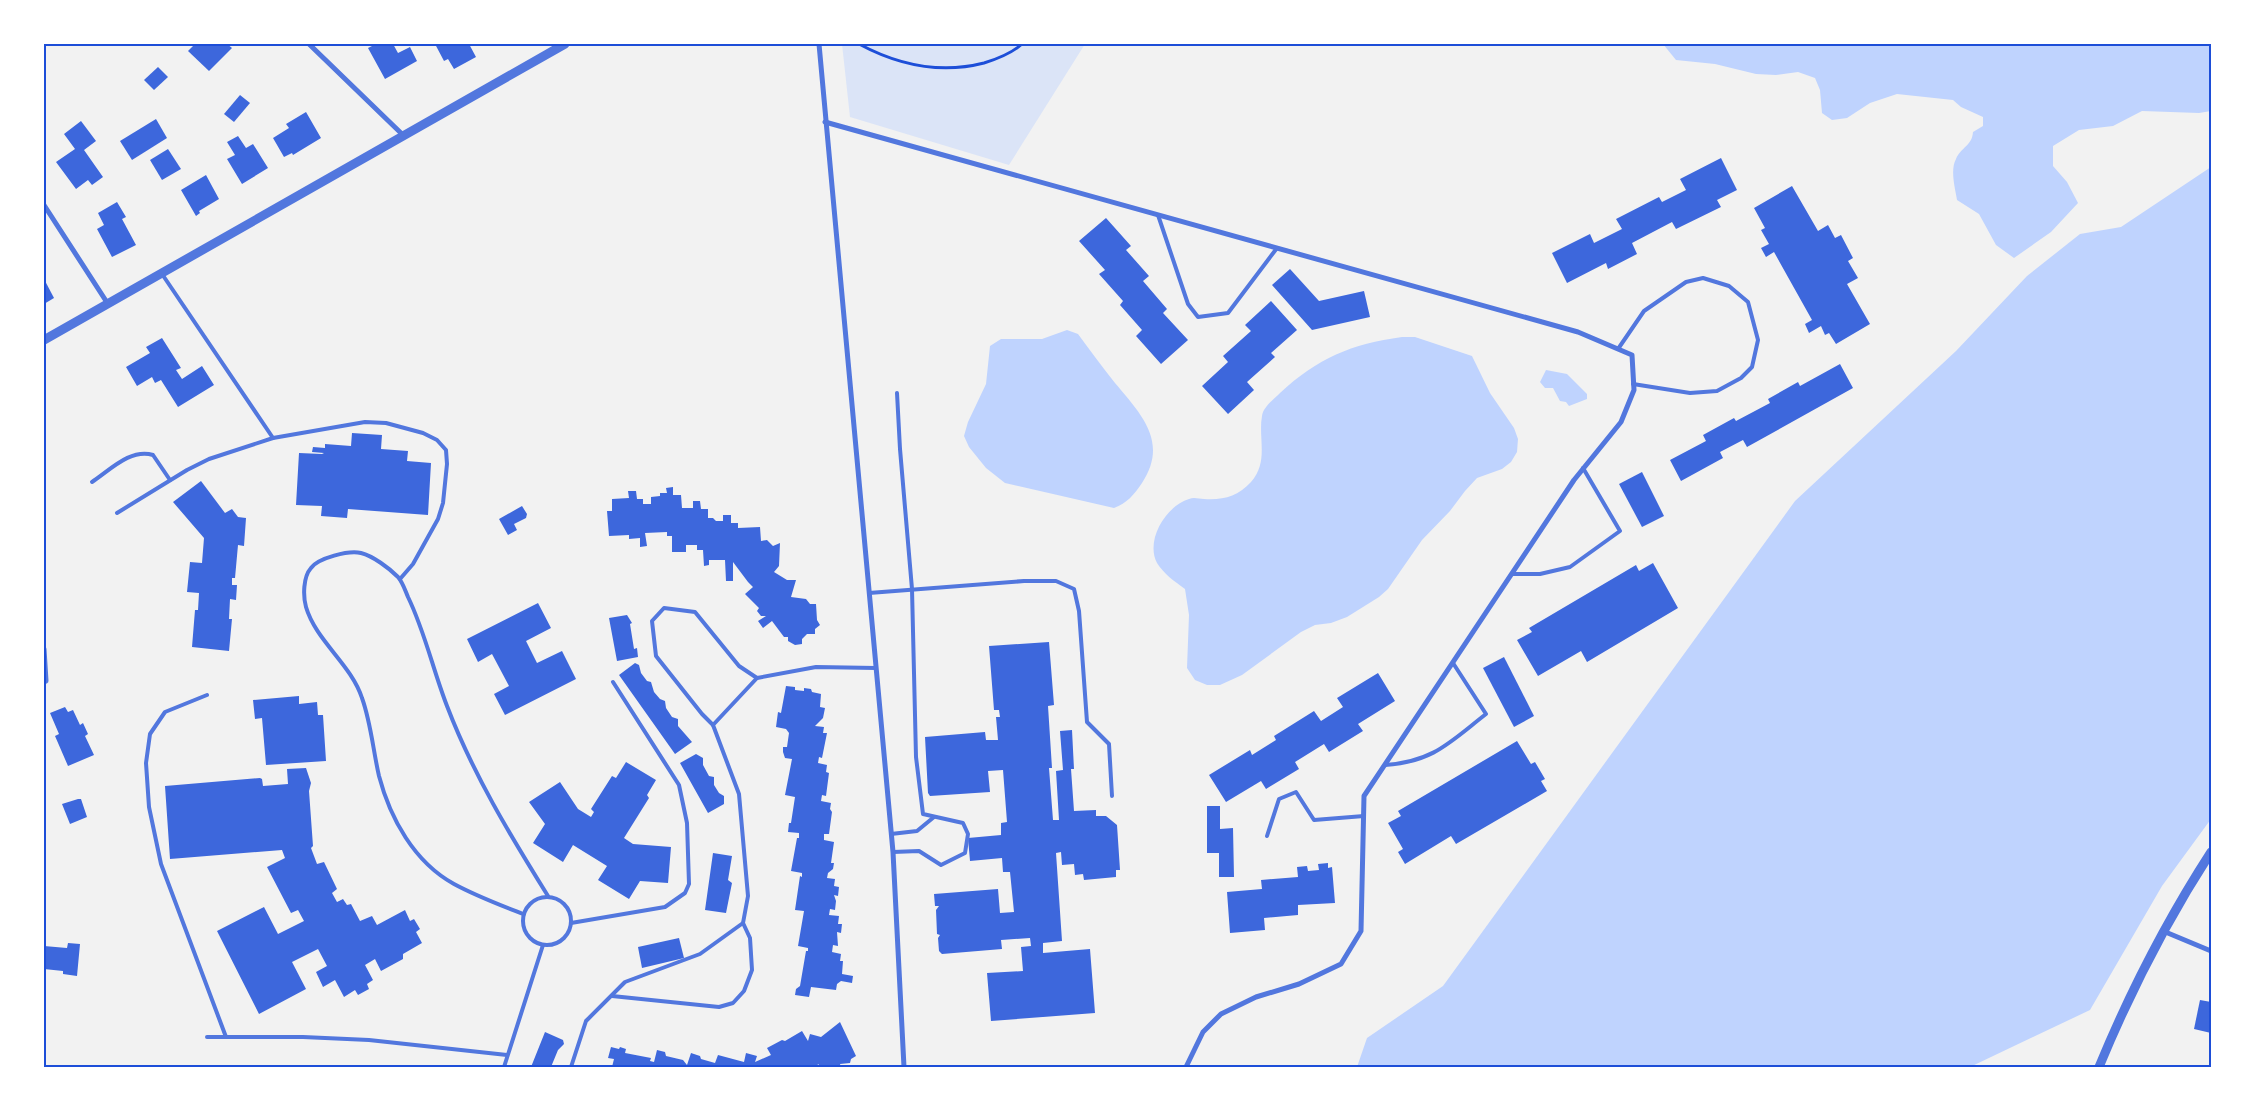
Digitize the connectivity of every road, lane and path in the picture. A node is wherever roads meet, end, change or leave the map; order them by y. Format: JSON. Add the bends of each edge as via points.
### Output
{"nodes":[{"id":1,"x":309,"y":44,"type":"edge"},
{"id":2,"x":565,"y":44,"type":"edge"},
{"id":3,"x":819,"y":44,"type":"edge"},
{"id":4,"x":859,"y":44,"type":"edge"},
{"id":5,"x":1022,"y":44,"type":"edge"},
{"id":6,"x":825,"y":122,"type":"junction"},
{"id":7,"x":404,"y":136,"type":"junction"},
{"id":8,"x":44,"y":205,"type":"edge"},
{"id":9,"x":1158,"y":215,"type":"junction"},
{"id":10,"x":1277,"y":248,"type":"junction"},
{"id":11,"x":162,"y":274,"type":"junction"},
{"id":12,"x":109,"y":304,"type":"junction"},
{"id":13,"x":44,"y":340,"type":"edge"},
{"id":14,"x":1618,"y":349,"type":"junction"},
{"id":15,"x":1633,"y":384,"type":"junction"},
{"id":16,"x":897,"y":393,"type":"dead end"},
{"id":17,"x":274,"y":438,"type":"junction"},
{"id":18,"x":1583,"y":468,"type":"junction"},
{"id":19,"x":170,"y":480,"type":"junction"},
{"id":20,"x":92,"y":482,"type":"dead end"},
{"id":21,"x":117,"y":513,"type":"dead end"},
{"id":22,"x":1512,"y":574,"type":"junction"},
{"id":23,"x":400,"y":579,"type":"junction"},
{"id":24,"x":912,"y":590,"type":"junction"},
{"id":25,"x":869,"y":593,"type":"junction"},
{"id":26,"x":44,"y":649,"type":"edge"},
{"id":27,"x":1453,"y":663,"type":"junction"},
{"id":28,"x":876,"y":668,"type":"junction"},
{"id":29,"x":756,"y":678,"type":"junction"},
{"id":30,"x":45,"y":682,"type":"edge"},
{"id":31,"x":613,"y":682,"type":"dead end"},
{"id":32,"x":207,"y":695,"type":"dead end"},
{"id":33,"x":713,"y":725,"type":"junction"},
{"id":34,"x":1385,"y":765,"type":"junction"},
{"id":35,"x":1112,"y":796,"type":"dead end"},
{"id":36,"x":1364,"y":816,"type":"junction"},
{"id":37,"x":934,"y":817,"type":"junction"},
{"id":38,"x":891,"y":834,"type":"junction"},
{"id":39,"x":1268,"y":836,"type":"dead end"},
{"id":40,"x":893,"y":852,"type":"junction"},
{"id":41,"x":2211,"y":852,"type":"edge"},
{"id":42,"x":548,"y":896,"type":"junction"},
{"id":43,"x":524,"y":914,"type":"junction"},
{"id":44,"x":572,"y":923,"type":"junction"},
{"id":45,"x":743,"y":923,"type":"junction"},
{"id":46,"x":2163,"y":931,"type":"junction"},
{"id":47,"x":542,"y":945,"type":"junction"},
{"id":48,"x":2211,"y":951,"type":"edge"},
{"id":49,"x":612,"y":996,"type":"junction"},
{"id":50,"x":207,"y":1037,"type":"dead end"},
{"id":51,"x":226,"y":1037,"type":"junction"},
{"id":52,"x":507,"y":1055,"type":"junction"},
{"id":53,"x":504,"y":1067,"type":"edge"},
{"id":54,"x":571,"y":1067,"type":"edge"},
{"id":55,"x":904,"y":1067,"type":"edge"},
{"id":56,"x":1186,"y":1067,"type":"edge"},
{"id":57,"x":2099,"y":1067,"type":"edge"}],
"edges":[{"from":1,"to":7,"type":"street"},
{"from":2,"to":7,"type":"street"},
{"from":3,"to":6,"type":"street"},
{"from":4,"to":5,"type":"path","via":[[891,59],[949,69],[995,60]]},
{"from":6,"to":9,"type":"street"},
{"from":6,"to":25,"type":"street"},
{"from":7,"to":11,"type":"street"},
{"from":8,"to":12,"type":"street"},
{"from":9,"to":10,"type":"street"},
{"from":9,"to":10,"type":"lane","via":[[1188,304],[1198,317],[1228,313]]},
{"from":10,"to":14,"type":"street","via":[[1578,332]]},
{"from":11,"to":12,"type":"street"},
{"from":11,"to":17,"type":"lane"},
{"from":12,"to":13,"type":"street"},
{"from":14,"to":15,"type":"street","via":[[1632,355]]},
{"from":14,"to":15,"type":"lane","via":[[1644,311],[1686,282],[1703,278],[1729,286],[1748,302],[1758,340],[1752,367],[1741,378],[1717,391],[1690,394]]},
{"from":15,"to":18,"type":"street","via":[[1634,390],[1621,422]]},
{"from":16,"to":24,"type":"lane"},
{"from":17,"to":19,"type":"lane","via":[[209,459]]},
{"from":17,"to":23,"type":"lane","via":[[365,422],[386,423],[423,433],[437,440],[446,450],[443,503],[438,519],[413,564]]},
{"from":18,"to":22,"type":"street"},
{"from":18,"to":22,"type":"lane","via":[[1620,531],[1570,567],[1540,574]]},
{"from":19,"to":20,"type":"lane","via":[[154,455],[144,452],[135,453]]},
{"from":19,"to":21,"type":"lane"},
{"from":22,"to":27,"type":"street"},
{"from":23,"to":42,"type":"lane","via":[[415,610],[447,707],[492,804]]},
{"from":23,"to":43,"type":"lane","via":[[360,552],[337,555],[311,567],[307,574],[304,602],[309,617],[362,696],[390,811],[402,832],[434,870],[452,884]]},
{"from":24,"to":25,"type":"lane"},
{"from":24,"to":35,"type":"lane","via":[[1048,581],[1074,589],[1079,611],[1087,722],[1109,744]]},
{"from":24,"to":37,"type":"lane","via":[[916,757],[923,814]]},
{"from":25,"to":28,"type":"street"},
{"from":26,"to":30,"type":"street"},
{"from":27,"to":34,"type":"street"},
{"from":27,"to":34,"type":"lane","via":[[1486,714],[1430,756]]},
{"from":28,"to":29,"type":"lane","via":[[816,667]]},
{"from":28,"to":38,"type":"street"},
{"from":29,"to":33,"type":"lane"},
{"from":29,"to":33,"type":"lane","via":[[739,666],[695,612],[664,608],[652,621],[656,656]]},
{"from":31,"to":44,"type":"lane","via":[[679,785],[687,823],[689,884],[685,893],[665,907]]},
{"from":32,"to":51,"type":"lane","via":[[165,712],[150,734],[146,763],[149,807],[161,864]]},
{"from":33,"to":45,"type":"lane","via":[[739,794],[748,896]]},
{"from":34,"to":36,"type":"street","via":[[1364,796]]},
{"from":36,"to":39,"type":"lane","via":[[1314,820],[1296,792],[1279,799]]},
{"from":36,"to":56,"type":"street","via":[[1361,931],[1341,964],[1221,1014],[1203,1032]]},
{"from":37,"to":38,"type":"lane","via":[[917,831]]},
{"from":37,"to":40,"type":"lane","via":[[962,823],[968,834],[965,853],[942,864],[919,851]]},
{"from":38,"to":40,"type":"street"},
{"from":40,"to":55,"type":"street"},
{"from":41,"to":46,"type":"street"},
{"from":42,"to":43,"type":"lane","via":[[532,901]]},
{"from":42,"to":44,"type":"lane","via":[[563,901]]},
{"from":43,"to":47,"type":"lane","via":[[524,930]]},
{"from":44,"to":47,"type":"lane","via":[[570,931],[558,942]]},
{"from":45,"to":49,"type":"lane","via":[[700,954],[626,982]]},
{"from":45,"to":49,"type":"lane","via":[[750,938],[752,970],[744,991],[734,1003],[719,1006]]},
{"from":46,"to":48,"type":"street"},
{"from":46,"to":57,"type":"street","via":[[2130,995]]},
{"from":47,"to":52,"type":"lane"},
{"from":49,"to":54,"type":"lane","via":[[586,1021]]},
{"from":50,"to":51,"type":"lane"},
{"from":51,"to":52,"type":"lane","via":[[369,1040]]},
{"from":52,"to":53,"type":"lane"}]}
